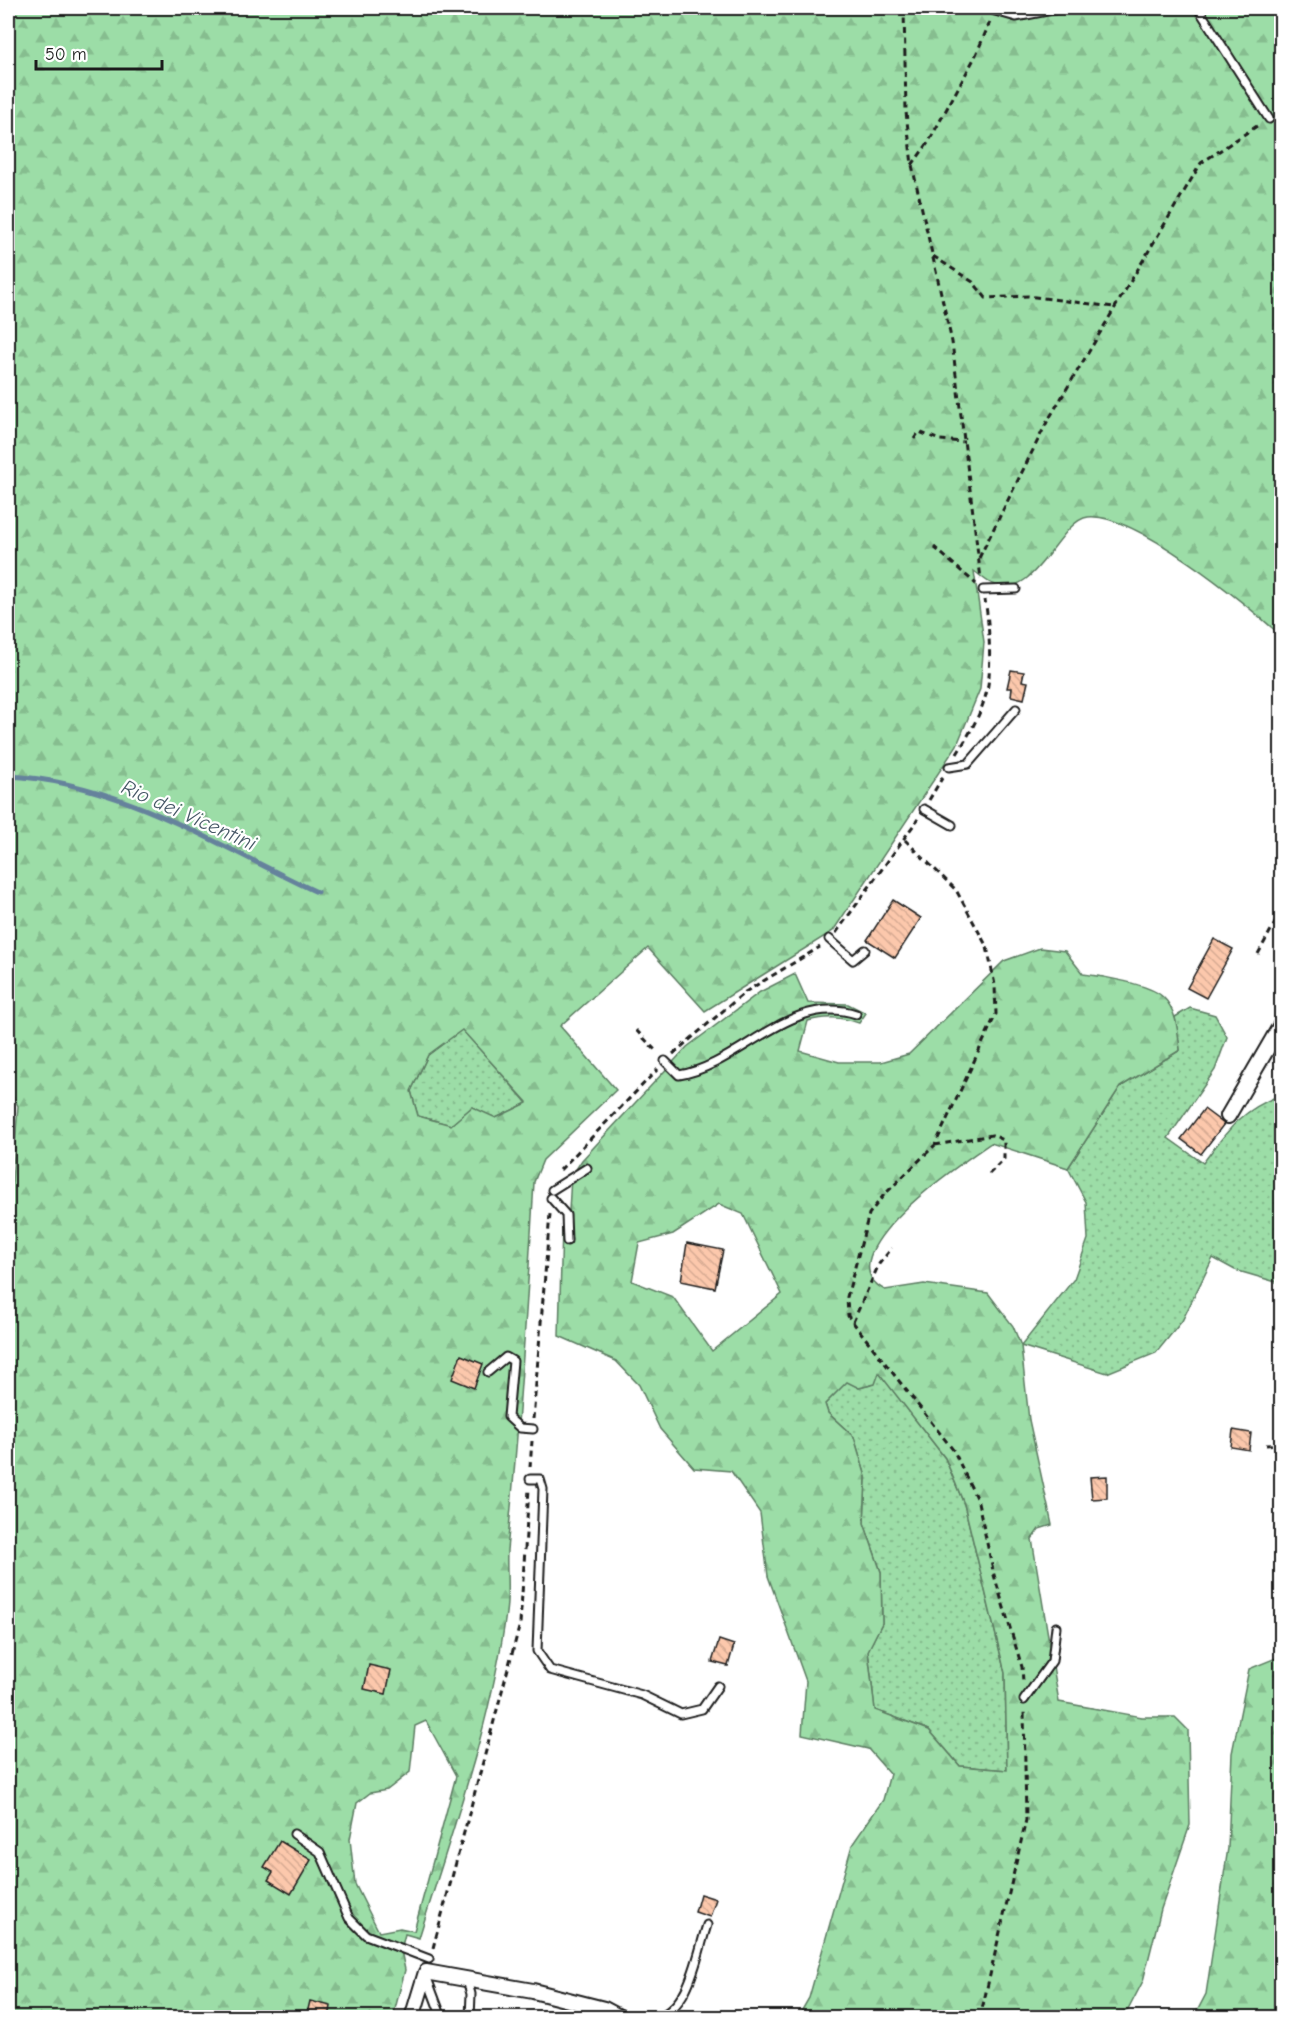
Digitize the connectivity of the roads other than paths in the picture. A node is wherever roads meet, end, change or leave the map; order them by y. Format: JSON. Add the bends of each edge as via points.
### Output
{"nodes":[{"id":1,"x":1063,"y":8,"type":"edge"},
{"id":2,"x":1198,"y":8,"type":"edge"},
{"id":3,"x":995,"y":11,"type":"road end"},
{"id":4,"x":1269,"y":118,"type":"road end"},
{"id":5,"x":1016,"y":589,"type":"dead end"},
{"id":6,"x":983,"y":590,"type":"road end"},
{"id":7,"x":1016,"y":709,"type":"dead end"},
{"id":8,"x":949,"y":767,"type":"dead end"},
{"id":9,"x":924,"y":809,"type":"dead end"},
{"id":10,"x":952,"y":825,"type":"dead end"},
{"id":11,"x":829,"y":939,"type":"dead end"},
{"id":12,"x":865,"y":950,"type":"dead end"},
{"id":13,"x":856,"y":1014,"type":"dead end"},
{"id":14,"x":1281,"y":1023,"type":"edge"},
{"id":15,"x":665,"y":1061,"type":"road end"},
{"id":16,"x":1228,"y":1116,"type":"dead end"},
{"id":17,"x":587,"y":1168,"type":"dead end"},
{"id":18,"x":567,"y":1241,"type":"dead end"},
{"id":19,"x":488,"y":1372,"type":"dead end"},
{"id":20,"x":532,"y":1429,"type":"dead end"},
{"id":21,"x":530,"y":1479,"type":"dead end"},
{"id":22,"x":1056,"y":1627,"type":"dead end"},
{"id":23,"x":718,"y":1686,"type":"dead end"},
{"id":24,"x":1024,"y":1700,"type":"road end"},
{"id":25,"x":294,"y":1834,"type":"dead end"},
{"id":26,"x":706,"y":1925,"type":"dead end"},
{"id":27,"x":428,"y":1966,"type":"junction"},
{"id":28,"x":467,"y":1980,"type":"junction"},
{"id":29,"x":618,"y":2015,"type":"edge"},
{"id":30,"x":412,"y":2018,"type":"edge"},
{"id":31,"x":442,"y":2018,"type":"edge"},
{"id":32,"x":470,"y":2018,"type":"edge"},
{"id":33,"x":643,"y":2018,"type":"edge"},
{"id":34,"x":655,"y":2018,"type":"edge"}],
"edges":[{"from":1,"to":3,"type":"lane","via":[[1016,17]]},
{"from":2,"to":4,"type":"lane"},
{"from":5,"to":6,"type":"lane"},
{"from":7,"to":8,"type":"lane","via":[[968,764]]},
{"from":9,"to":10,"type":"lane"},
{"from":11,"to":12,"type":"lane","via":[[853,960]]},
{"from":13,"to":15,"type":"lane","via":[[820,1010],[790,1019],[700,1071],[679,1075]]},
{"from":14,"to":16,"type":"street"},
{"from":17,"to":18,"type":"lane","via":[[552,1194],[566,1215]]},
{"from":19,"to":20,"type":"lane","via":[[506,1357],[513,1361],[508,1417],[520,1428]]},
{"from":21,"to":23,"type":"lane","via":[[540,1479],[543,1489],[537,1651],[550,1670],[642,1695],[681,1714],[702,1709]]},
{"from":22,"to":24,"type":"lane","via":[[1052,1661]]},
{"from":25,"to":27,"type":"lane","via":[[320,1852],[349,1918],[366,1935]]},
{"from":26,"to":34,"type":"lane","via":[[679,2002],[667,2015]]},
{"from":27,"to":28,"type":"street"},
{"from":27,"to":30,"type":"street"},
{"from":27,"to":31,"type":"lane"},
{"from":28,"to":29,"type":"street","via":[[533,1991]]},
{"from":28,"to":32,"type":"lane"},
{"from":29,"to":33,"type":"lane"}]}
